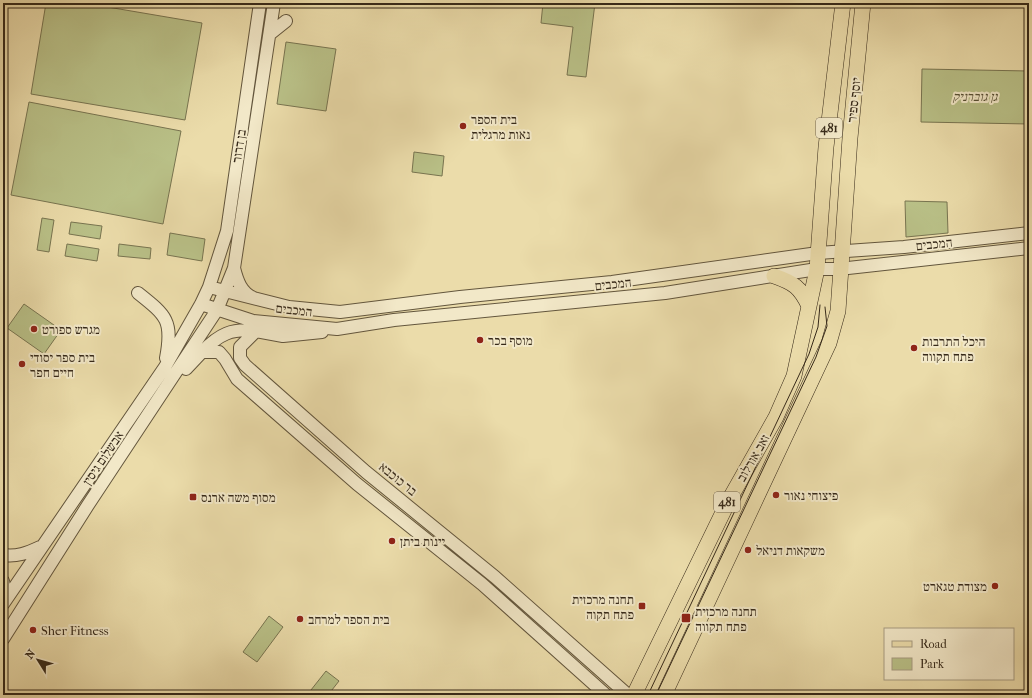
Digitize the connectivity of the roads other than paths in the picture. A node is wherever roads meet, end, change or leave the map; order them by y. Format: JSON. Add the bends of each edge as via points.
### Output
{"nodes":[{"id":1,"x":260,"y":3,"type":"edge"},
{"id":2,"x":274,"y":3,"type":"edge"},
{"id":3,"x":843,"y":3,"type":"edge"},
{"id":4,"x":863,"y":3,"type":"edge"},
{"id":5,"x":286,"y":21,"type":"dead end"},
{"id":6,"x":271,"y":33,"type":"junction"},
{"id":7,"x":1029,"y":233,"type":"edge"},
{"id":8,"x":1029,"y":248,"type":"edge"},
{"id":9,"x":841,"y":251,"type":"junction"},
{"id":10,"x":818,"y":253,"type":"junction"},
{"id":11,"x":234,"y":268,"type":"junction"},
{"id":12,"x":839,"y":269,"type":"junction"},
{"id":13,"x":817,"y":270,"type":"junction"},
{"id":14,"x":774,"y":276,"type":"junction"},
{"id":15,"x":209,"y":287,"type":"junction"},
{"id":16,"x":225,"y":292,"type":"junction"},
{"id":17,"x":138,"y":293,"type":"dead end"},
{"id":18,"x":268,"y":302,"type":"junction"},
{"id":19,"x":201,"y":304,"type":"junction"},
{"id":20,"x":809,"y":306,"type":"junction"},
{"id":21,"x":217,"y":310,"type":"junction"},
{"id":22,"x":337,"y":329,"type":"junction"},
{"id":23,"x":256,"y":331,"type":"junction"},
{"id":24,"x":202,"y":352,"type":"junction"},
{"id":25,"x":165,"y":367,"type":"junction"},
{"id":26,"x":168,"y":387,"type":"junction"},
{"id":27,"x":41,"y":546,"type":"junction"},
{"id":28,"x":3,"y":555,"type":"edge"},
{"id":29,"x":3,"y":581,"type":"edge"},
{"id":30,"x":3,"y":604,"type":"edge"},
{"id":31,"x":3,"y":639,"type":"edge"},
{"id":32,"x":606,"y":695,"type":"edge"},
{"id":33,"x":628,"y":695,"type":"edge"},
{"id":34,"x":634,"y":695,"type":"edge"},
{"id":35,"x":664,"y":695,"type":"edge"}],
"edges":[{"from":1,"to":15,"type":"street","name":"בן דרור","via":[[227,231]]},
{"from":2,"to":6,"type":"street","name":"בן דרור"},
{"from":3,"to":10,"type":"main road","name":"יוסף ספיר","number":"481","via":[[826,147]]},
{"from":4,"to":9,"type":"main road","name":"יוסף ספיר","number":"481"},
{"from":5,"to":6,"type":"street"},
{"from":6,"to":11,"type":"street","name":"בן דרור"},
{"from":7,"to":9,"type":"street","name":"המכבים","via":[[940,244]]},
{"from":8,"to":12,"type":"street","name":"המכבים"},
{"from":9,"to":10,"type":"street","name":"המכבים"},
{"from":9,"to":12,"type":"main road","name":"יוסף ספיר","number":"481"},
{"from":10,"to":13,"type":"main road","name":"זאב אורלוב","number":"481"},
{"from":10,"to":18,"type":"street","name":"המכבים","via":[[612,282],[340,312],[310,311]]},
{"from":11,"to":16,"type":"street","name":"בן דרור"},
{"from":11,"to":18,"type":"street","via":[[238,281],[251,297]]},
{"from":12,"to":13,"type":"street","name":"המכבים"},
{"from":12,"to":35,"type":"main road","name":"זאב אורלוב","number":"481","via":[[838,311],[829,343]]},
{"from":13,"to":14,"type":"street","name":"המכבים"},
{"from":13,"to":20,"type":"main road","name":"זאב אורלוב","number":"481"},
{"from":14,"to":20,"type":"main road","via":[[790,281],[798,287]]},
{"from":14,"to":22,"type":"street","name":"המכבים","via":[[665,293],[394,320]]},
{"from":15,"to":16,"type":"street","name":"המכבים"},
{"from":15,"to":19,"type":"street","name":"אבשלום גיסין"},
{"from":16,"to":18,"type":"street","name":"המכבים"},
{"from":16,"to":21,"type":"street","name":"אבשלום גיסין"},
{"from":17,"to":25,"type":"street","via":[[165,317],[170,335]]},
{"from":19,"to":21,"type":"street","name":"המכבים"},
{"from":19,"to":25,"type":"street","name":"אבשלום גיסין"},
{"from":20,"to":34,"type":"main road","name":"זאב אורלוב","number":"481","via":[[794,376],[786,396],[728,502]]},
{"from":21,"to":22,"type":"street","name":"המכבים","via":[[253,320]]},
{"from":21,"to":26,"type":"street","name":"אבשלום גיסין"},
{"from":22,"to":23,"type":"street","via":[[283,336]]},
{"from":23,"to":24,"type":"street","via":[[241,329],[224,334]]},
{"from":23,"to":33,"type":"street","name":"בר כוכבא","via":[[240,346],[240,358],[245,365],[366,472],[498,580]]},
{"from":24,"to":26,"type":"street"},
{"from":24,"to":32,"type":"street","via":[[219,352],[237,379],[357,484],[482,584]]},
{"from":25,"to":27,"type":"street","name":"אבשלום גיסין"},
{"from":26,"to":31,"type":"street","name":"אבשלום גיסין","via":[[88,505]]},
{"from":27,"to":28,"type":"street","via":[[24,554]]},
{"from":27,"to":30,"type":"street","name":"אבשלום גיסין"},
{"from":29,"to":30,"type":"street","via":[[6,591]]}]}
